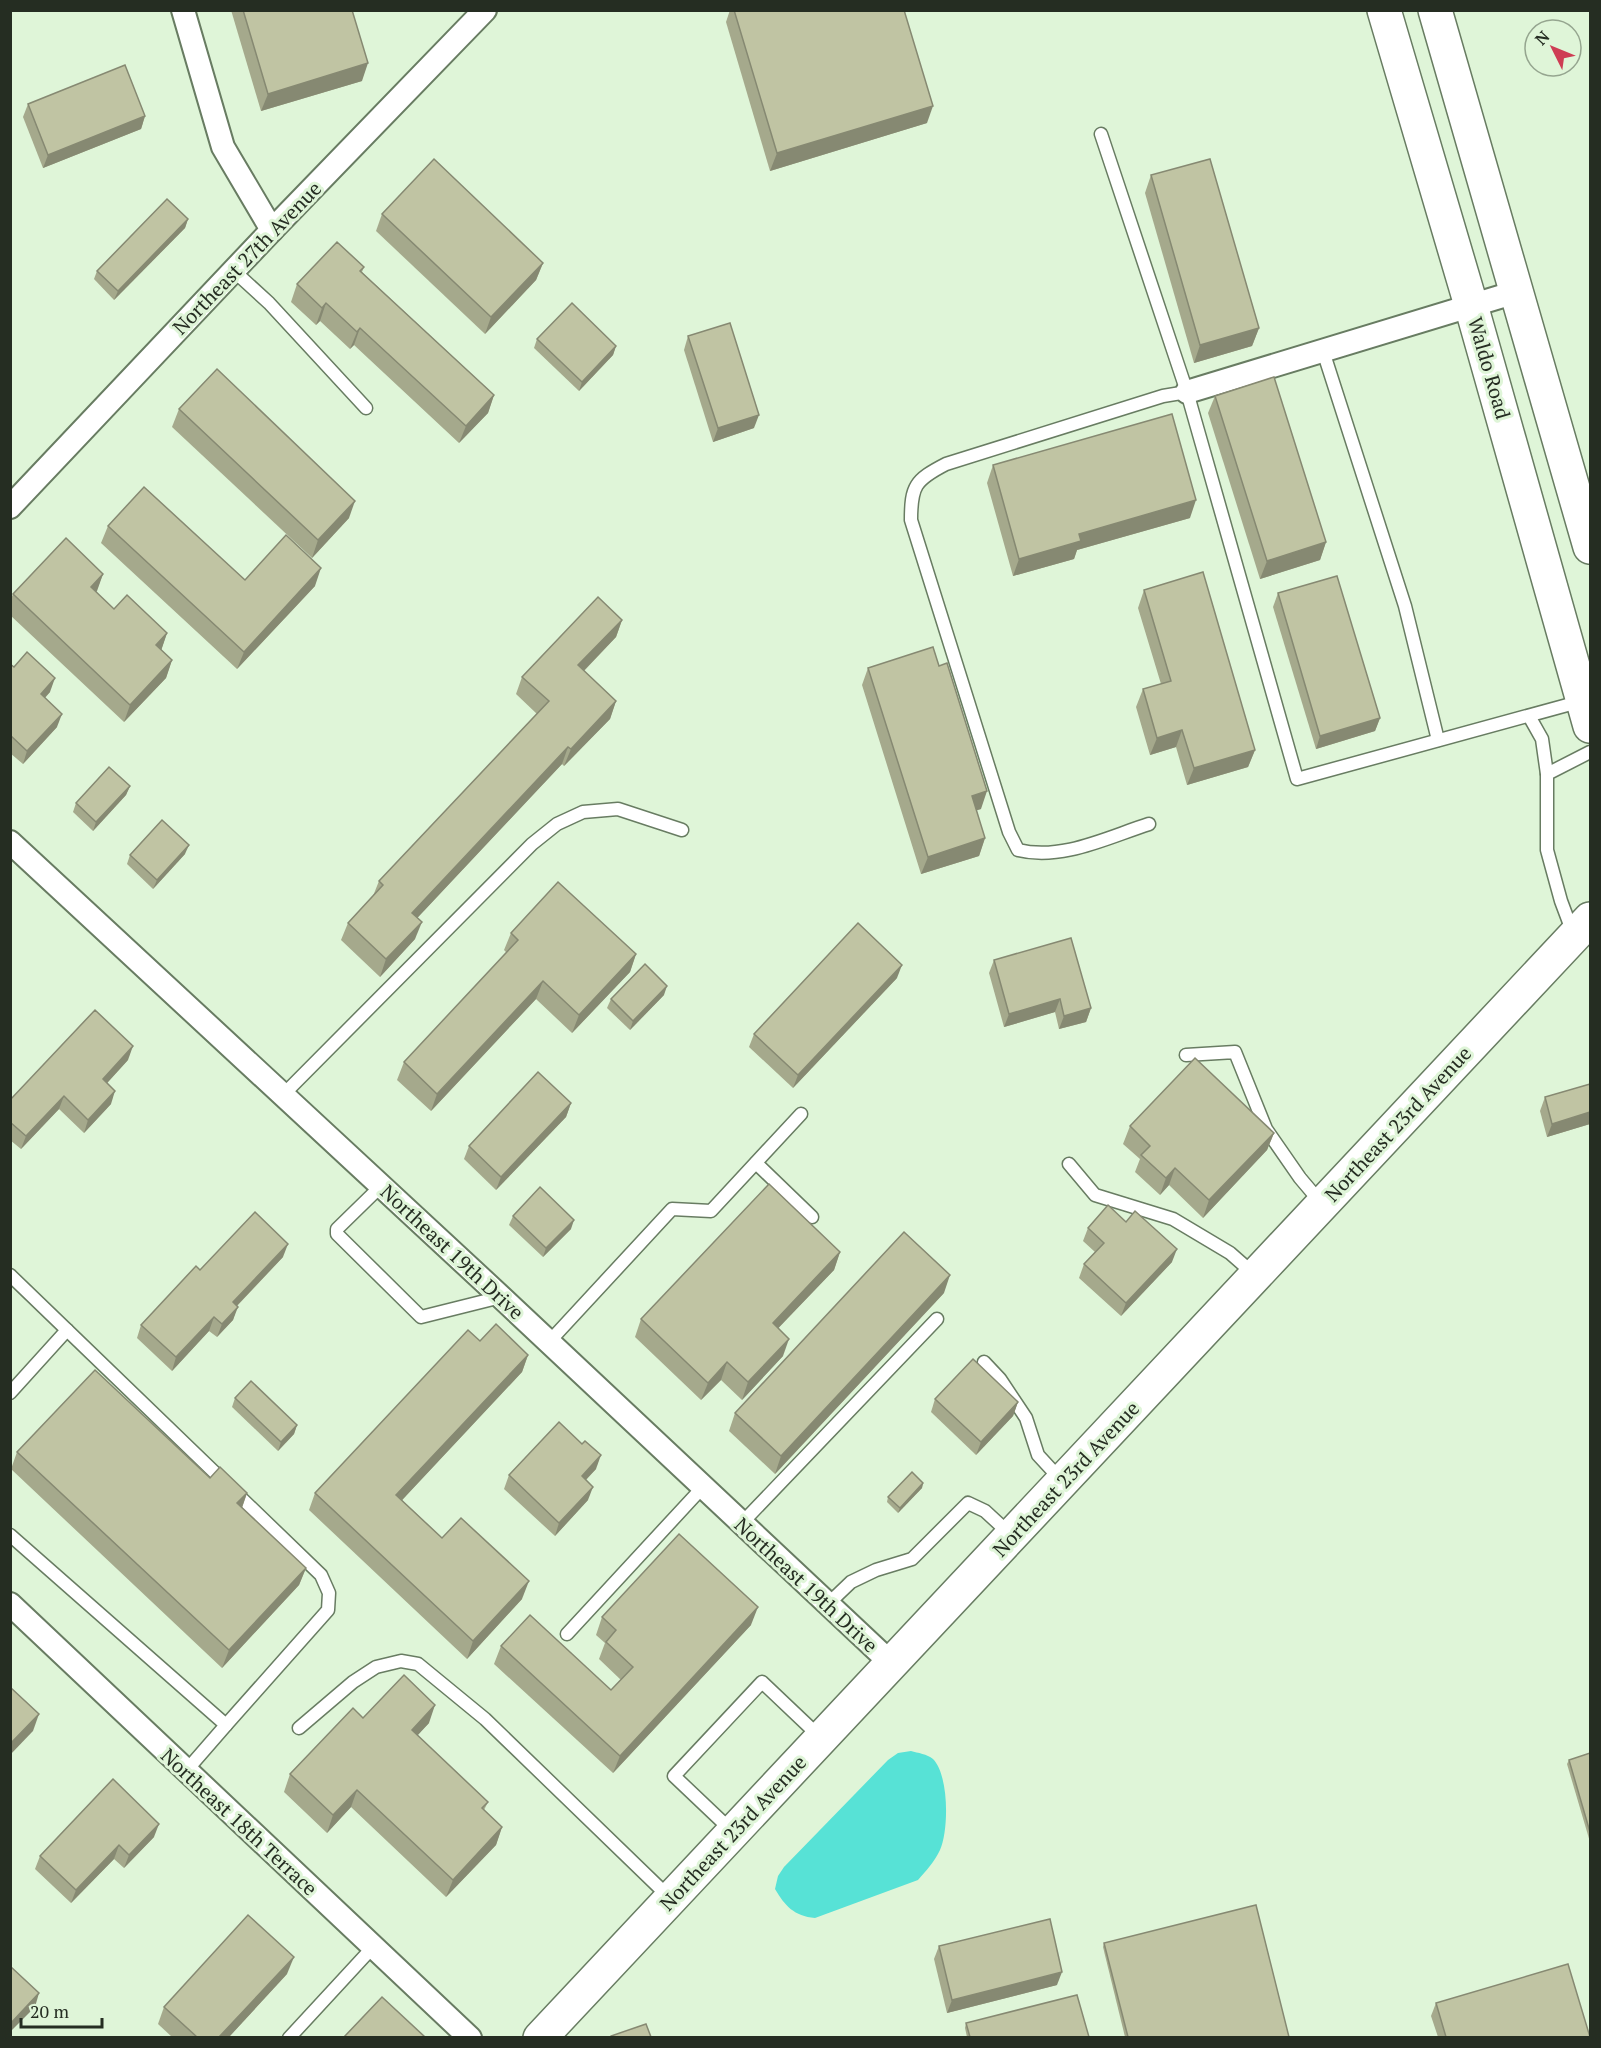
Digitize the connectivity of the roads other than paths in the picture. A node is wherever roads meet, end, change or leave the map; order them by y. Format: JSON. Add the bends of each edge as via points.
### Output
{"nodes":[{"id":1,"x":183,"y":10,"type":"edge"},
{"id":2,"x":485,"y":10,"type":"edge"},
{"id":3,"x":1384,"y":10,"type":"edge"},
{"id":4,"x":1435,"y":10,"type":"edge"},
{"id":5,"x":1101,"y":134,"type":"dead end"},
{"id":6,"x":272,"y":230,"type":"junction"},
{"id":7,"x":234,"y":271,"type":"junction"},
{"id":8,"x":1516,"y":292,"type":"junction"},
{"id":9,"x":1471,"y":305,"type":"junction"},
{"id":10,"x":1323,"y":351,"type":"junction"},
{"id":11,"x":1187,"y":392,"type":"junction"},
{"id":12,"x":366,"y":408,"type":"dead end"},
{"id":13,"x":10,"y":507,"type":"edge"},
{"id":14,"x":1590,"y":547,"type":"edge"},
{"id":15,"x":1587,"y":714,"type":"edge"},
{"id":16,"x":1529,"y":716,"type":"junction"},
{"id":17,"x":1438,"y":740,"type":"junction"},
{"id":18,"x":1590,"y":752,"type":"edge"},
{"id":19,"x":1547,"y":774,"type":"junction"},
{"id":20,"x":1149,"y":824,"type":"dead end"},
{"id":21,"x":682,"y":830,"type":"dead end"},
{"id":22,"x":10,"y":842,"type":"edge"},
{"id":23,"x":1582,"y":928,"type":"edge"},
{"id":24,"x":1186,"y":1055,"type":"dead end"},
{"id":25,"x":282,"y":1095,"type":"junction"},
{"id":26,"x":801,"y":1114,"type":"dead end"},
{"id":27,"x":756,"y":1162,"type":"junction"},
{"id":28,"x":1069,"y":1164,"type":"dead end"},
{"id":29,"x":381,"y":1186,"type":"junction"},
{"id":30,"x":1323,"y":1205,"type":"junction"},
{"id":31,"x":812,"y":1217,"type":"dead end"},
{"id":32,"x":10,"y":1275,"type":"edge"},
{"id":33,"x":1256,"y":1276,"type":"junction"},
{"id":34,"x":501,"y":1297,"type":"junction"},
{"id":35,"x":937,"y":1319,"type":"dead end"},
{"id":36,"x":67,"y":1330,"type":"junction"},
{"id":37,"x":549,"y":1342,"type":"junction"},
{"id":38,"x":984,"y":1362,"type":"dead end"},
{"id":39,"x":10,"y":1393,"type":"edge"},
{"id":40,"x":1062,"y":1482,"type":"junction"},
{"id":41,"x":702,"y":1488,"type":"junction"},
{"id":42,"x":741,"y":1524,"type":"junction"},
{"id":43,"x":10,"y":1535,"type":"edge"},
{"id":44,"x":1012,"y":1536,"type":"junction"},
{"id":45,"x":10,"y":1604,"type":"edge"},
{"id":46,"x":828,"y":1604,"type":"junction"},
{"id":47,"x":567,"y":1634,"type":"dead end"},
{"id":48,"x":892,"y":1664,"type":"junction"},
{"id":49,"x":226,"y":1725,"type":"junction"},
{"id":50,"x":299,"y":1728,"type":"dead end"},
{"id":51,"x":821,"y":1739,"type":"junction"},
{"id":52,"x":186,"y":1772,"type":"junction"},
{"id":53,"x":734,"y":1832,"type":"junction"},
{"id":54,"x":670,"y":1899,"type":"junction"},
{"id":55,"x":373,"y":1947,"type":"junction"},
{"id":56,"x":289,"y":2037,"type":"edge"},
{"id":57,"x":470,"y":2037,"type":"edge"},
{"id":58,"x":540,"y":2037,"type":"edge"}],
"edges":[{"from":1,"to":6,"type":"street","via":[[223,147]]},
{"from":2,"to":6,"type":"street","name":"Northeast 27th Avenue"},
{"from":3,"to":9,"type":"main road","name":"Waldo Road"},
{"from":4,"to":8,"type":"main road"},
{"from":5,"to":11,"type":"lane"},
{"from":6,"to":7,"type":"street","name":"Northeast 27th Avenue"},
{"from":7,"to":12,"type":"lane","via":[[269,303]]},
{"from":7,"to":13,"type":"street","name":"Northeast 27th Avenue"},
{"from":8,"to":9,"type":"street"},
{"from":8,"to":14,"type":"main road"},
{"from":9,"to":10,"type":"street"},
{"from":9,"to":15,"type":"main road","name":"Waldo Road"},
{"from":10,"to":11,"type":"street"},
{"from":10,"to":17,"type":"lane","via":[[1405,606]]},
{"from":11,"to":17,"type":"lane","via":[[1297,779]]},
{"from":11,"to":20,"type":"lane","via":[[1162,396],[946,464],[927,474],[911,497],[911,520],[1009,832],[1018,850],[1051,853]]},
{"from":15,"to":16,"type":"lane"},
{"from":16,"to":17,"type":"lane"},
{"from":16,"to":19,"type":"lane","via":[[1542,739]]},
{"from":18,"to":19,"type":"lane"},
{"from":19,"to":23,"type":"lane","via":[[1547,850],[1561,901]]},
{"from":21,"to":25,"type":"lane","via":[[618,808],[583,812],[557,825],[532,844]]},
{"from":22,"to":25,"type":"street","name":"Northeast 19th Drive"},
{"from":23,"to":30,"type":"main road","name":"Northeast 23rd Avenue"},
{"from":24,"to":30,"type":"lane","via":[[1235,1052],[1266,1129]]},
{"from":25,"to":29,"type":"street","name":"Northeast 19th Drive"},
{"from":26,"to":27,"type":"lane"},
{"from":27,"to":31,"type":"lane"},
{"from":27,"to":37,"type":"lane","via":[[711,1211],[672,1209]]},
{"from":28,"to":33,"type":"lane","via":[[1095,1195],[1173,1219],[1230,1253]]},
{"from":29,"to":34,"type":"street","name":"Northeast 19th Drive"},
{"from":29,"to":34,"type":"lane","via":[[337,1229],[337,1234],[421,1317]]},
{"from":30,"to":33,"type":"main road","name":"Northeast 23rd Avenue"},
{"from":32,"to":36,"type":"lane"},
{"from":33,"to":40,"type":"main road","name":"Northeast 23rd Avenue"},
{"from":34,"to":37,"type":"street","name":"Northeast 19th Drive"},
{"from":35,"to":42,"type":"lane"},
{"from":36,"to":39,"type":"lane"},
{"from":36,"to":49,"type":"lane","via":[[321,1575],[329,1593],[328,1610]]},
{"from":37,"to":41,"type":"street","name":"Northeast 19th Drive"},
{"from":38,"to":40,"type":"lane","via":[[1026,1419],[1038,1455]]},
{"from":40,"to":44,"type":"main road","name":"Northeast 23rd Avenue"},
{"from":41,"to":42,"type":"street","name":"Northeast 19th Drive"},
{"from":41,"to":47,"type":"lane"},
{"from":42,"to":46,"type":"street","name":"Northeast 19th Drive"},
{"from":43,"to":49,"type":"lane"},
{"from":44,"to":46,"type":"lane","via":[[985,1511],[968,1503],[912,1559],[876,1569],[851,1582]]},
{"from":44,"to":48,"type":"main road","name":"Northeast 23rd Avenue"},
{"from":45,"to":52,"type":"street","name":"Northeast 18th Terrace"},
{"from":46,"to":48,"type":"street","name":"Northeast 19th Drive"},
{"from":48,"to":51,"type":"main road","name":"Northeast 23rd Avenue"},
{"from":49,"to":52,"type":"lane"},
{"from":50,"to":54,"type":"lane","via":[[376,1667],[401,1661],[418,1664],[485,1719]]},
{"from":51,"to":53,"type":"main road","name":"Northeast 23rd Avenue"},
{"from":51,"to":53,"type":"lane","via":[[762,1682],[674,1776]]},
{"from":52,"to":55,"type":"street","name":"Northeast 18th Terrace"},
{"from":53,"to":54,"type":"main road","name":"Northeast 23rd Avenue"},
{"from":54,"to":58,"type":"main road","name":"Northeast 23rd Avenue"},
{"from":55,"to":56,"type":"lane"},
{"from":55,"to":57,"type":"street","name":"Northeast 18th Terrace"}]}
